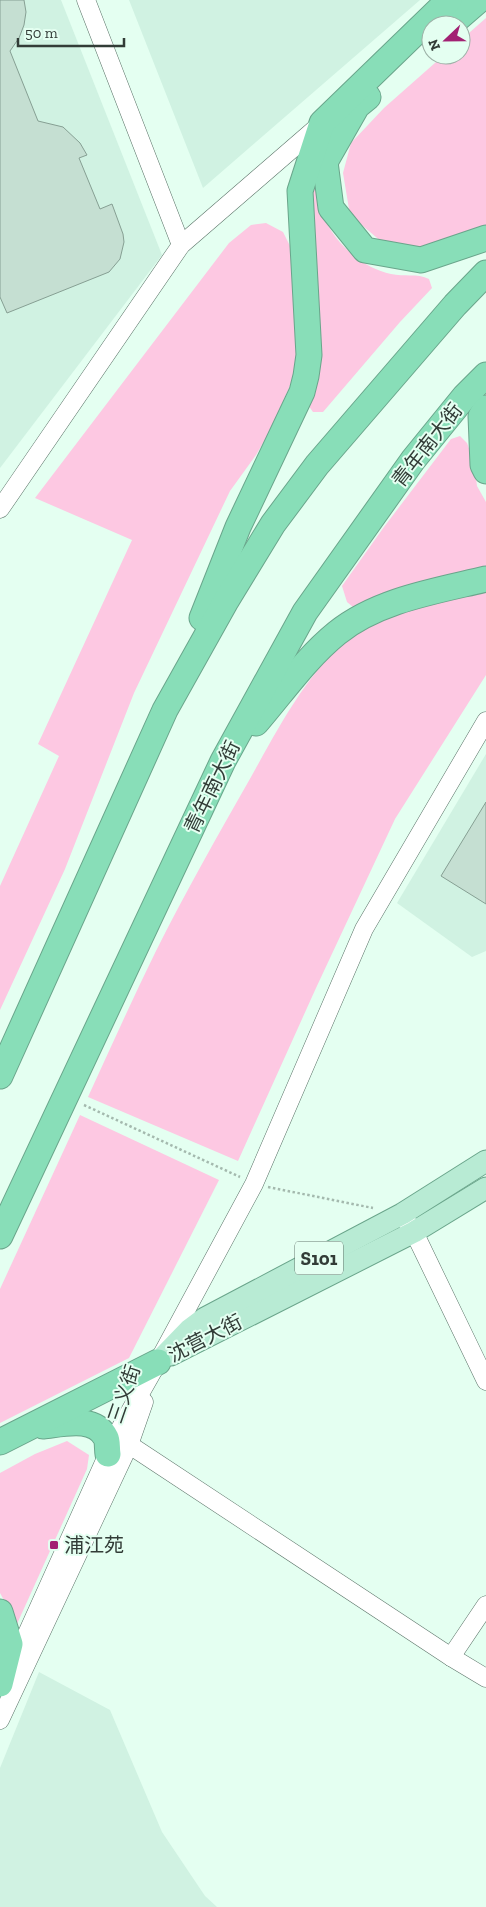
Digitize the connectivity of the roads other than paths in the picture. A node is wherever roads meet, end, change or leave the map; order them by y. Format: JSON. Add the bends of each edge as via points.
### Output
{"nodes":[{"id":1,"x":86,"y":0,"type":"edge"},
{"id":2,"x":449,"y":0,"type":"edge"},
{"id":3,"x":479,"y":0,"type":"edge"},
{"id":4,"x":462,"y":15,"type":"edge"},
{"id":5,"x":421,"y":51,"type":"edge"},
{"id":6,"x":322,"y":123,"type":"junction"},
{"id":7,"x":486,"y":238,"type":"edge"},
{"id":8,"x":181,"y":244,"type":"junction"},
{"id":9,"x":486,"y":273,"type":"edge"},
{"id":10,"x":486,"y":375,"type":"edge"},
{"id":11,"x":486,"y":408,"type":"edge"},
{"id":12,"x":486,"y":471,"type":"edge"},
{"id":13,"x":0,"y":510,"type":"edge"},
{"id":14,"x":486,"y":579,"type":"edge"},
{"id":15,"x":165,"y":710,"type":"junction"},
{"id":16,"x":486,"y":721,"type":"edge"},
{"id":17,"x":223,"y":762,"type":"junction"},
{"id":18,"x":0,"y":1076,"type":"edge"},
{"id":19,"x":486,"y":1161,"type":"edge"},
{"id":20,"x":486,"y":1188,"type":"edge"},
{"id":21,"x":402,"y":1214,"type":"junction"},
{"id":22,"x":414,"y":1232,"type":"junction"},
{"id":23,"x":0,"y":1236,"type":"edge"},
{"id":24,"x":158,"y":1362,"type":"junction"},
{"id":25,"x":486,"y":1381,"type":"edge"},
{"id":26,"x":28,"y":1427,"type":"junction"},
{"id":27,"x":0,"y":1442,"type":"edge"},
{"id":28,"x":117,"y":1445,"type":"junction"},
{"id":29,"x":486,"y":1605,"type":"edge"},
{"id":30,"x":0,"y":1612,"type":"edge"},
{"id":31,"x":451,"y":1657,"type":"junction"},
{"id":32,"x":486,"y":1678,"type":"edge"},
{"id":33,"x":0,"y":1684,"type":"edge"},
{"id":34,"x":0,"y":1694,"type":"edge"},
{"id":35,"x":0,"y":1720,"type":"edge"}],
"edges":[{"from":1,"to":8,"type":"street"},
{"from":2,"to":6,"type":"highway"},
{"from":3,"to":4,"type":"highway"},
{"from":5,"to":7,"type":"highway","via":[[357,106],[325,162],[331,208],[364,250],[421,260]]},
{"from":6,"to":8,"type":"street"},
{"from":6,"to":15,"type":"highway","via":[[300,191],[308,355],[302,392],[238,528]]},
{"from":8,"to":13,"type":"street"},
{"from":9,"to":15,"type":"highway","via":[[317,465],[273,524]]},
{"from":10,"to":17,"type":"highway","name":"青年南大街","via":[[413,460],[305,612]]},
{"from":11,"to":12,"type":"highway","via":[[481,416]]},
{"from":14,"to":17,"type":"highway","via":[[387,605],[338,632],[318,650]]},
{"from":15,"to":18,"type":"highway"},
{"from":16,"to":24,"type":"street","name":"三义街","via":[[364,929],[254,1184]]},
{"from":17,"to":23,"type":"highway","name":"青年南大街"},
{"from":19,"to":21,"type":"main road","name":"沈营大街","number":"S101"},
{"from":20,"to":22,"type":"main road","name":"沈营大街","number":"S101"},
{"from":21,"to":22,"type":"street"},
{"from":21,"to":24,"type":"main road","name":"沈营大街","number":"S101","via":[[205,1318],[188,1330]]},
{"from":22,"to":24,"type":"main road","name":"沈营大街","number":"S101"},
{"from":22,"to":25,"type":"street"},
{"from":24,"to":26,"type":"highway"},
{"from":24,"to":28,"type":"street","name":"三义街"},
{"from":26,"to":27,"type":"highway"},
{"from":26,"to":28,"type":"highway","via":[[79,1422],[100,1431]]},
{"from":28,"to":31,"type":"street"},
{"from":28,"to":34,"type":"street","name":"三义街"},
{"from":28,"to":35,"type":"street","name":"三义街"},
{"from":29,"to":31,"type":"street"},
{"from":30,"to":33,"type":"highway","via":[[10,1644]]},
{"from":31,"to":32,"type":"street"}]}
